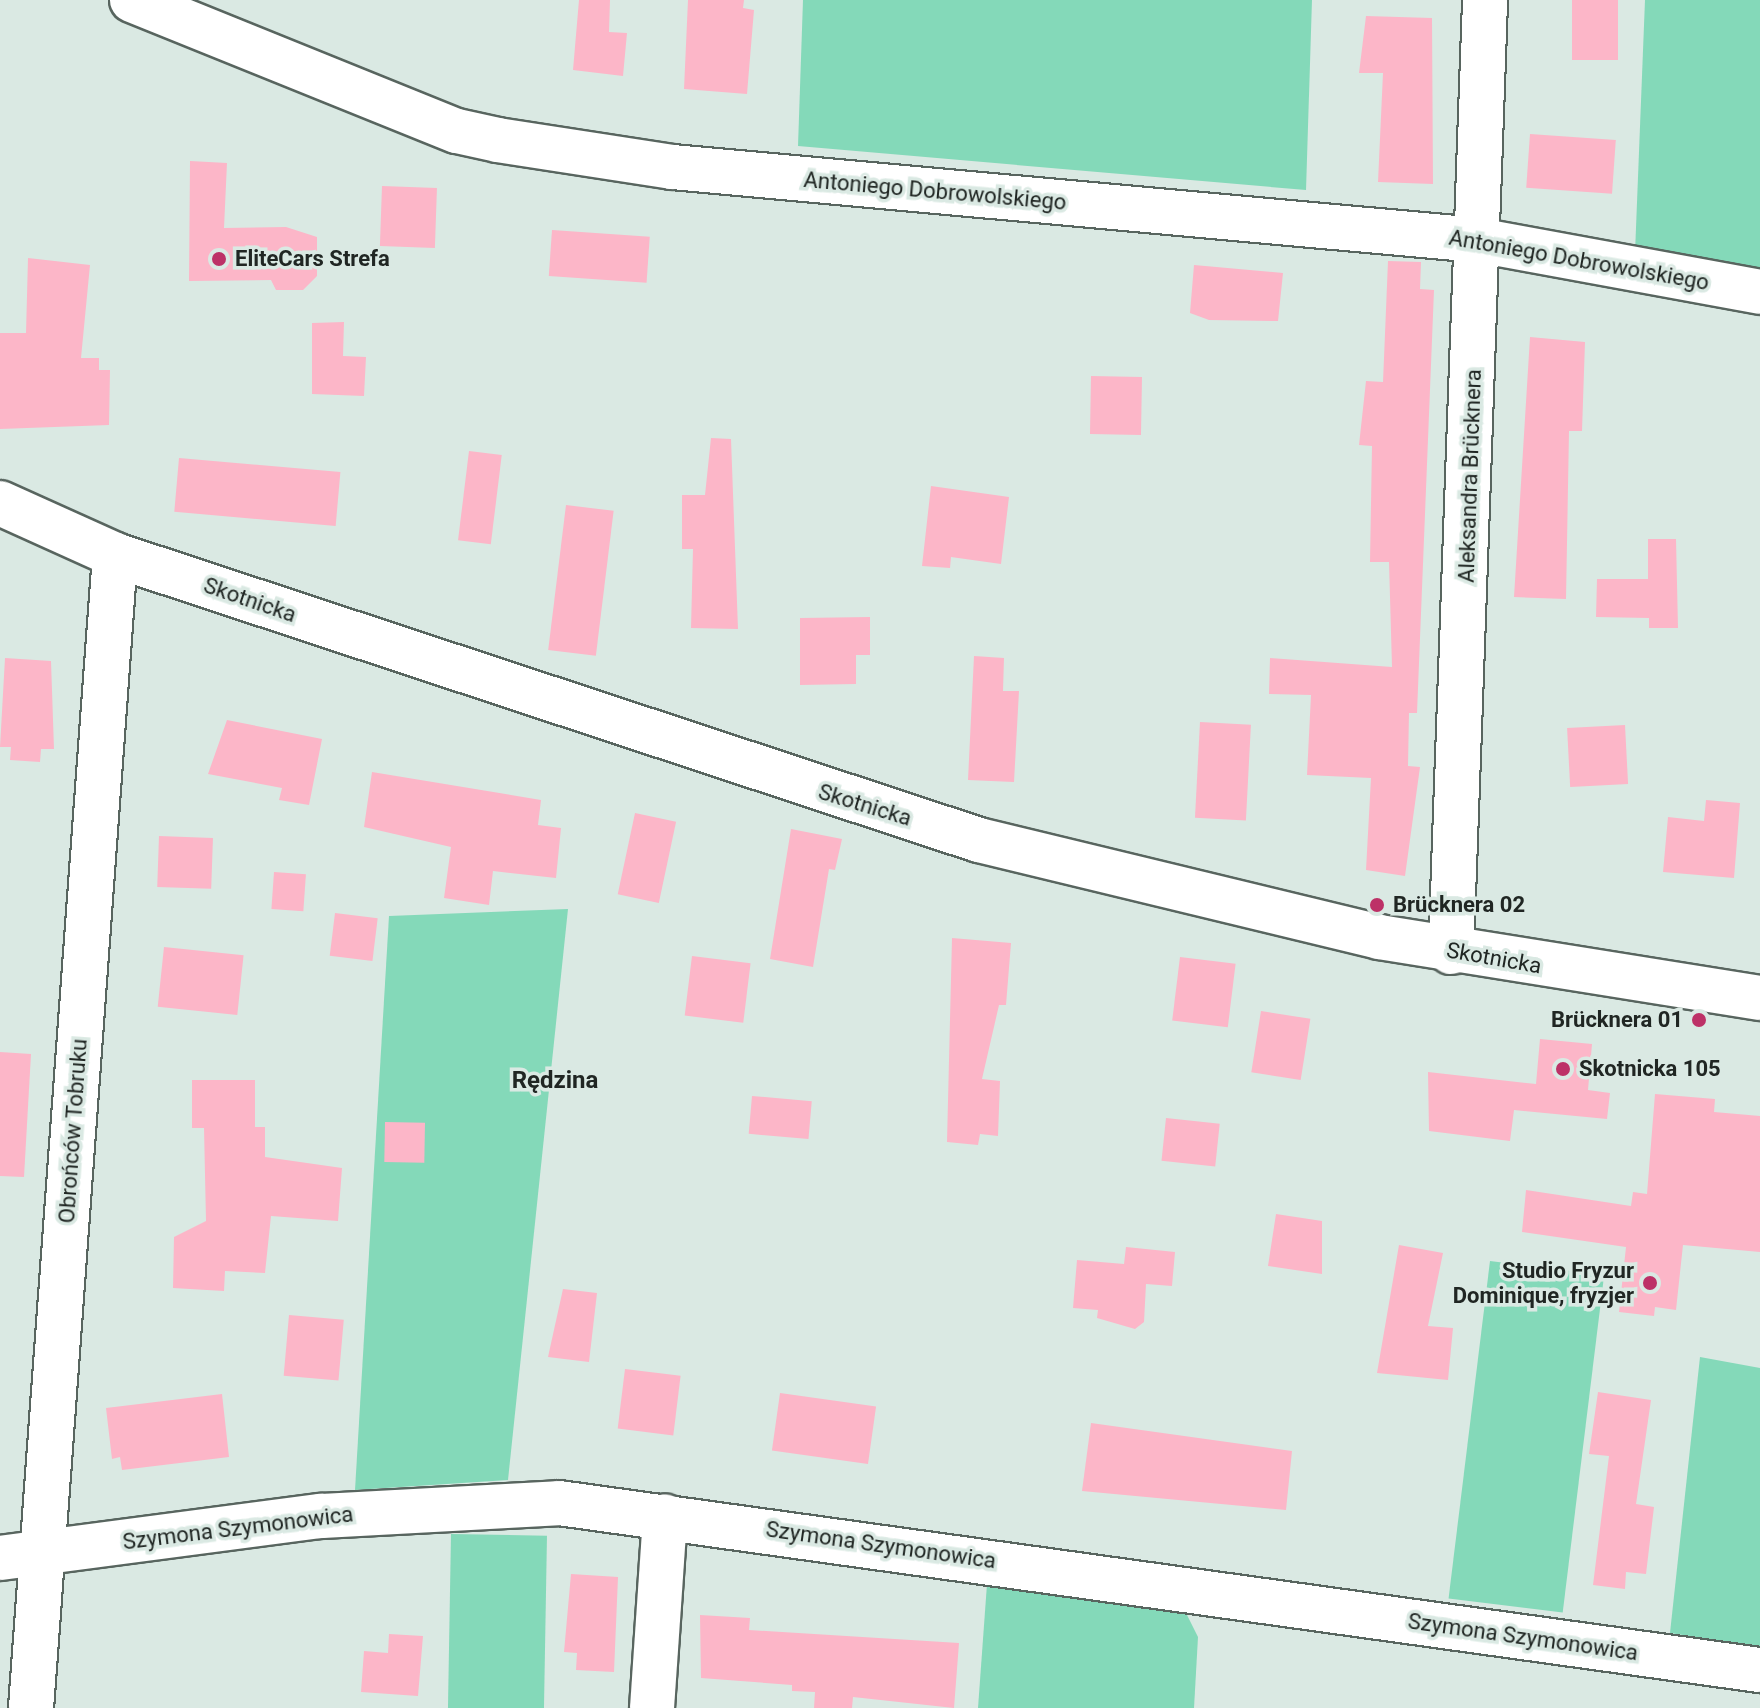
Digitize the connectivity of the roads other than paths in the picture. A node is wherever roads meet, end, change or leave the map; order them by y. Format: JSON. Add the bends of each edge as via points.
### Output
{"nodes":[{"id":1,"x":132,"y":0,"type":"edge"},
{"id":2,"x":1485,"y":0,"type":"edge"},
{"id":3,"x":1478,"y":240,"type":"junction"},
{"id":4,"x":1760,"y":292,"type":"edge"},
{"id":5,"x":0,"y":503,"type":"edge"},
{"id":6,"x":115,"y":555,"type":"junction"},
{"id":7,"x":1451,"y":952,"type":"junction"},
{"id":8,"x":1760,"y":998,"type":"edge"},
{"id":9,"x":665,"y":1516,"type":"junction"},
{"id":10,"x":42,"y":1552,"type":"junction"},
{"id":11,"x":0,"y":1558,"type":"edge"},
{"id":12,"x":1760,"y":1670,"type":"edge"},
{"id":13,"x":31,"y":1708,"type":"edge"},
{"id":14,"x":652,"y":1708,"type":"edge"}],
"edges":[{"from":1,"to":3,"type":"street","name":"Antoniego Dobrowolskiego","via":[[457,131],[498,140],[672,167]]},
{"from":2,"to":3,"type":"street","name":"Aleksandra Brücknera"},
{"from":3,"to":4,"type":"street","name":"Antoniego Dobrowolskiego"},
{"from":3,"to":7,"type":"street","name":"Aleksandra Brücknera"},
{"from":5,"to":6,"type":"street","name":"Skotnicka"},
{"from":6,"to":7,"type":"street","name":"Skotnicka","via":[[979,840]]},
{"from":6,"to":10,"type":"street","name":"Obrońców Tobruku"},
{"from":7,"to":8,"type":"street","name":"Skotnicka"},
{"from":9,"to":10,"type":"street","name":"Szymona Szymonowica","via":[[504,1503],[321,1516]]},
{"from":9,"to":12,"type":"street","name":"Szymona Szymonowica"},
{"from":9,"to":14,"type":"street"},
{"from":10,"to":11,"type":"street","name":"Szymona Szymonowica"},
{"from":10,"to":13,"type":"street","name":"Obrońców Tobruku"}]}
